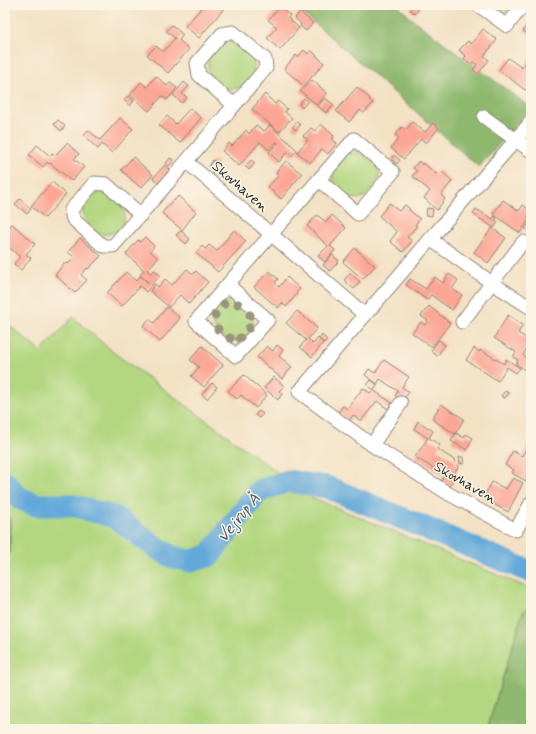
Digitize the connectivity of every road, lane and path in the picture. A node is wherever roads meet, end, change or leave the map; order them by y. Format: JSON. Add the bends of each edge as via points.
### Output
{"nodes":[{"id":1,"x":478,"y":5,"type":"edge"},
{"id":2,"x":523,"y":5,"type":"edge"},
{"id":3,"x":234,"y":105,"type":"junction"},
{"id":4,"x":484,"y":117,"type":"dead end"},
{"id":5,"x":531,"y":122,"type":"edge"},
{"id":6,"x":515,"y":140,"type":"junction"},
{"id":7,"x":531,"y":150,"type":"edge"},
{"id":8,"x":187,"y":162,"type":"junction"},
{"id":9,"x":319,"y":180,"type":"junction"},
{"id":10,"x":141,"y":214,"type":"junction"},
{"id":11,"x":271,"y":236,"type":"junction"},
{"id":12,"x":430,"y":239,"type":"junction"},
{"id":13,"x":523,"y":242,"type":"dead end"},
{"id":14,"x":492,"y":283,"type":"junction"},
{"id":15,"x":228,"y":285,"type":"junction"},
{"id":16,"x":531,"y":308,"type":"edge"},
{"id":17,"x":365,"y":315,"type":"junction"},
{"id":18,"x":462,"y":322,"type":"dead end"},
{"id":19,"x":401,"y":403,"type":"dead end"},
{"id":20,"x":372,"y":445,"type":"junction"},
{"id":21,"x":531,"y":503,"type":"edge"}],
"edges":[{"from":1,"to":2,"type":"street","via":[[507,26]]},
{"from":3,"to":3,"type":"street","name":"Skovhaven","via":[[266,68],[265,59],[233,32],[222,34],[197,64],[199,75]]},
{"from":3,"to":8,"type":"street","name":"Skovhaven"},
{"from":4,"to":6,"type":"street"},
{"from":5,"to":6,"type":"street","name":"Skovhaven"},
{"from":6,"to":7,"type":"street"},
{"from":6,"to":12,"type":"street","name":"Skovhaven"},
{"from":8,"to":10,"type":"street","name":"Skovhaven"},
{"from":8,"to":11,"type":"street","name":"Skovhaven"},
{"from":9,"to":9,"type":"street","name":"Skovhaven","via":[[354,139],[393,172],[358,214]]},
{"from":9,"to":11,"type":"street","name":"Skovhaven"},
{"from":10,"to":10,"type":"street","name":"Skovhaven","via":[[113,246],[103,246],[73,219],[71,210],[94,183],[106,184]]},
{"from":11,"to":15,"type":"street","name":"Skovhaven"},
{"from":11,"to":17,"type":"street","name":"Skovhaven"},
{"from":12,"to":14,"type":"street"},
{"from":12,"to":17,"type":"street","name":"Skovhaven"},
{"from":13,"to":14,"type":"street"},
{"from":14,"to":16,"type":"street"},
{"from":14,"to":18,"type":"street"},
{"from":15,"to":15,"type":"street","name":"Skovhaven","via":[[196,321],[236,356],[268,320]]},
{"from":17,"to":20,"type":"street","name":"Skovhaven","via":[[299,392]]},
{"from":19,"to":20,"type":"street"},
{"from":20,"to":21,"type":"street","name":"Skovhaven","via":[[449,494],[516,530]]}]}
